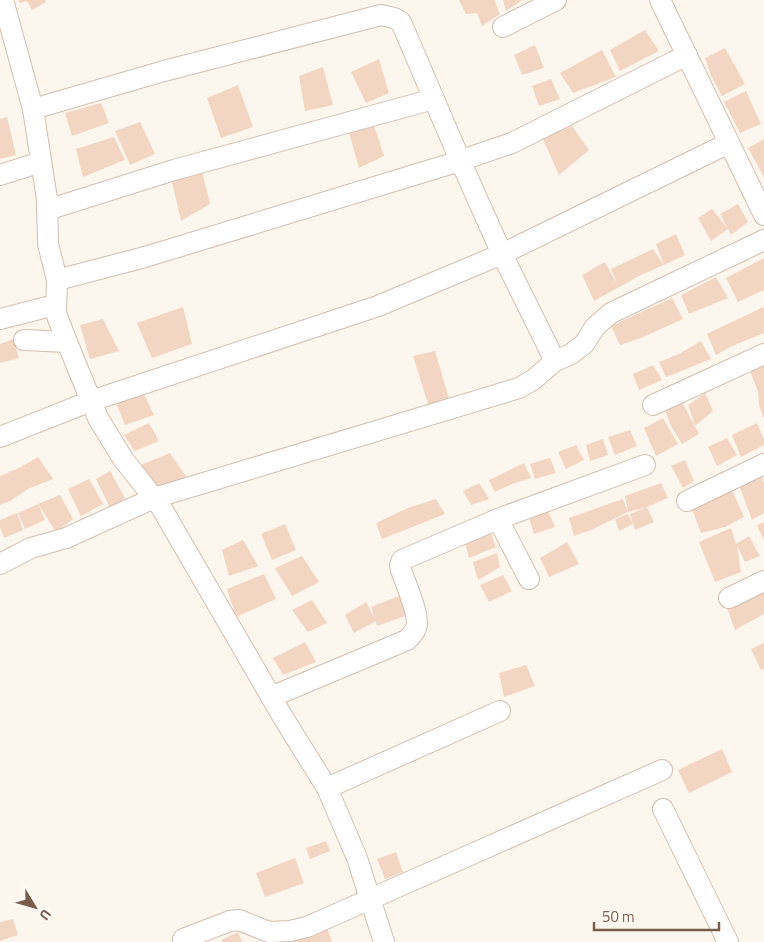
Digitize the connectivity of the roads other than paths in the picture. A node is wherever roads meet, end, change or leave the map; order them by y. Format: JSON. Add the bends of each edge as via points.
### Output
{"nodes":[{"id":1,"x":3,"y":0,"type":"edge"},
{"id":2,"x":556,"y":0,"type":"edge"},
{"id":3,"x":660,"y":0,"type":"edge"},
{"id":4,"x":503,"y":27,"type":"dead end"},
{"id":5,"x":7,"y":39,"type":"edge"},
{"id":6,"x":687,"y":55,"type":"junction"},
{"id":7,"x":434,"y":98,"type":"junction"},
{"id":8,"x":33,"y":109,"type":"junction"},
{"id":9,"x":729,"y":143,"type":"junction"},
{"id":10,"x":460,"y":160,"type":"junction"},
{"id":11,"x":41,"y":162,"type":"junction"},
{"id":12,"x":0,"y":175,"type":"edge"},
{"id":13,"x":47,"y":210,"type":"junction"},
{"id":14,"x":764,"y":215,"type":"edge"},
{"id":15,"x":764,"y":240,"type":"edge"},
{"id":16,"x":502,"y":254,"type":"junction"},
{"id":17,"x":56,"y":280,"type":"junction"},
{"id":18,"x":55,"y":305,"type":"junction"},
{"id":19,"x":0,"y":319,"type":"edge"},
{"id":20,"x":24,"y":340,"type":"dead end"},
{"id":21,"x":67,"y":342,"type":"junction"},
{"id":22,"x":764,"y":354,"type":"edge"},
{"id":23,"x":556,"y":361,"type":"junction"},
{"id":24,"x":91,"y":401,"type":"junction"},
{"id":25,"x":653,"y":405,"type":"dead end"},
{"id":26,"x":0,"y":437,"type":"edge"},
{"id":27,"x":764,"y":464,"type":"edge"},
{"id":28,"x":645,"y":465,"type":"dead end"},
{"id":29,"x":154,"y":498,"type":"junction"},
{"id":30,"x":688,"y":501,"type":"dead end"},
{"id":31,"x":498,"y":520,"type":"junction"},
{"id":32,"x":0,"y":564,"type":"edge"},
{"id":33,"x":529,"y":580,"type":"dead end"},
{"id":34,"x":764,"y":581,"type":"edge"},
{"id":35,"x":729,"y":598,"type":"dead end"},
{"id":36,"x":271,"y":697,"type":"junction"},
{"id":37,"x":500,"y":711,"type":"dead end"},
{"id":38,"x":662,"y":770,"type":"dead end"},
{"id":39,"x":327,"y":788,"type":"junction"},
{"id":40,"x":663,"y":809,"type":"dead end"},
{"id":41,"x":369,"y":899,"type":"junction"},
{"id":42,"x":183,"y":939,"type":"dead end"},
{"id":43,"x":384,"y":942,"type":"edge"},
{"id":44,"x":728,"y":942,"type":"edge"}],
"edges":[{"from":1,"to":5,"type":"street"},
{"from":2,"to":4,"type":"street"},
{"from":3,"to":6,"type":"street"},
{"from":5,"to":8,"type":"street"},
{"from":6,"to":9,"type":"street"},
{"from":6,"to":10,"type":"street","via":[[512,143]]},
{"from":7,"to":8,"type":"street","via":[[401,22],[381,15],[164,71]]},
{"from":7,"to":10,"type":"street"},
{"from":7,"to":13,"type":"street","via":[[174,170]]},
{"from":8,"to":11,"type":"street"},
{"from":9,"to":14,"type":"street"},
{"from":9,"to":16,"type":"street"},
{"from":10,"to":16,"type":"street"},
{"from":10,"to":17,"type":"street","via":[[145,257]]},
{"from":11,"to":12,"type":"street"},
{"from":11,"to":13,"type":"street"},
{"from":13,"to":17,"type":"street","via":[[48,244]]},
{"from":15,"to":23,"type":"street","via":[[611,313],[595,327],[584,344]]},
{"from":16,"to":23,"type":"street"},
{"from":16,"to":24,"type":"street","via":[[378,306]]},
{"from":17,"to":18,"type":"street"},
{"from":18,"to":19,"type":"street"},
{"from":18,"to":21,"type":"street"},
{"from":20,"to":21,"type":"street"},
{"from":21,"to":24,"type":"street"},
{"from":22,"to":25,"type":"street"},
{"from":23,"to":29,"type":"street","via":[[519,388]]},
{"from":24,"to":26,"type":"street"},
{"from":24,"to":29,"type":"street","via":[[123,460]]},
{"from":27,"to":30,"type":"street"},
{"from":28,"to":31,"type":"street"},
{"from":29,"to":32,"type":"street"},
{"from":29,"to":36,"type":"street"},
{"from":31,"to":33,"type":"street"},
{"from":31,"to":36,"type":"street","via":[[402,560],[400,570],[417,624],[407,640]]},
{"from":34,"to":35,"type":"street"},
{"from":36,"to":39,"type":"street"},
{"from":37,"to":39,"type":"street"},
{"from":38,"to":41,"type":"street"},
{"from":39,"to":41,"type":"street","via":[[357,858]]},
{"from":40,"to":44,"type":"street"},
{"from":41,"to":42,"type":"street","via":[[290,932],[269,932],[239,920]]},
{"from":41,"to":43,"type":"street"}]}
